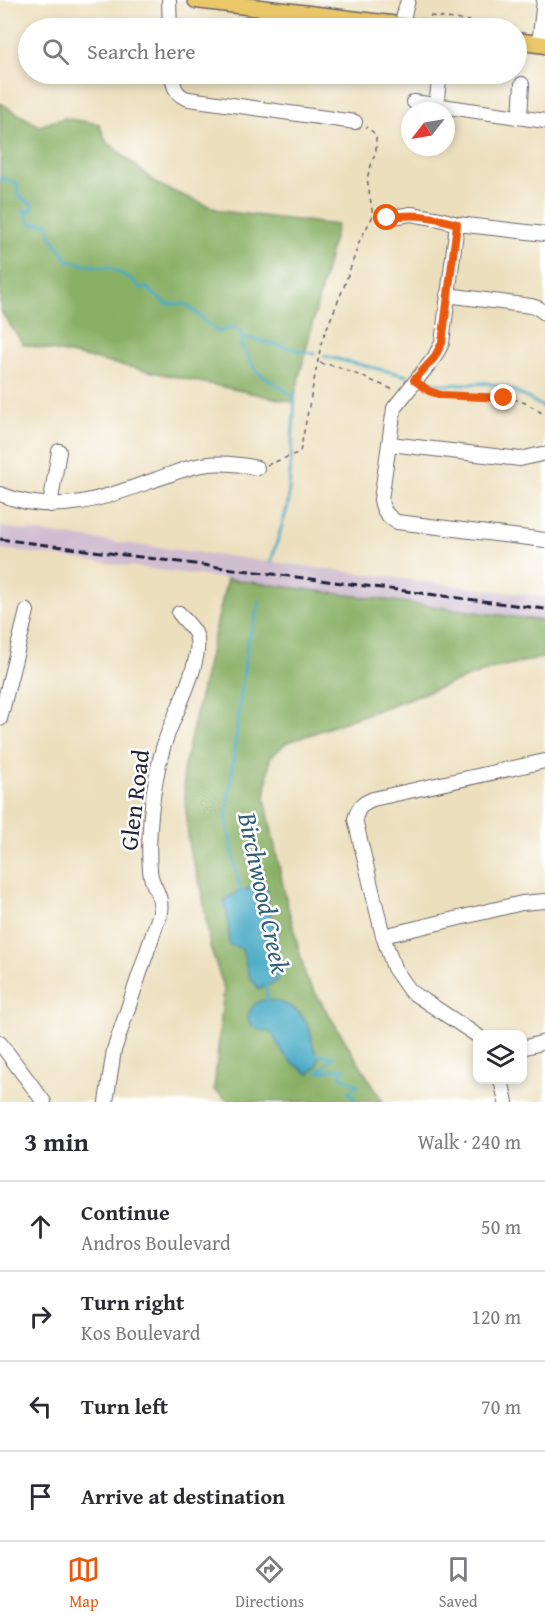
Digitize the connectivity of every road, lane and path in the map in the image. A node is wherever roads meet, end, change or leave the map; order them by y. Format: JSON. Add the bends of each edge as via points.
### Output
{"nodes":[{"id":1,"x":169,"y":0,"type":"edge"},
{"id":2,"x":196,"y":0,"type":"edge"},
{"id":3,"x":201,"y":0,"type":"edge"},
{"id":4,"x":408,"y":0,"type":"edge"},
{"id":5,"x":544,"y":0,"type":"edge"},
{"id":6,"x":170,"y":18,"type":"edge"},
{"id":7,"x":339,"y":18,"type":"edge"},
{"id":8,"x":403,"y":18,"type":"edge"},
{"id":9,"x":527,"y":38,"type":"edge"},
{"id":10,"x":542,"y":44,"type":"edge"},
{"id":11,"x":174,"y":84,"type":"edge"},
{"id":12,"x":439,"y":84,"type":"edge"},
{"id":13,"x":522,"y":84,"type":"dead end"},
{"id":14,"x":436,"y":102,"type":"edge"},
{"id":15,"x":455,"y":108,"type":"edge"},
{"id":16,"x":520,"y":117,"type":"junction"},
{"id":17,"x":545,"y":121,"type":"edge"},
{"id":18,"x":355,"y":122,"type":"joint"},
{"id":19,"x":387,"y":218,"type":"dead end"},
{"id":20,"x":457,"y":224,"type":"junction"},
{"id":21,"x":545,"y":234,"type":"edge"},
{"id":22,"x":447,"y":296,"type":"junction"},
{"id":23,"x":545,"y":313,"type":"edge"},
{"id":24,"x":319,"y":363,"type":"junction"},
{"id":25,"x":414,"y":380,"type":"junction"},
{"id":26,"x":404,"y":393,"type":"junction"},
{"id":27,"x":545,"y":415,"type":"edge"},
{"id":28,"x":390,"y":444,"type":"junction"},
{"id":29,"x":58,"y":451,"type":"dead end"},
{"id":30,"x":542,"y":454,"type":"dead end"},
{"id":31,"x":280,"y":461,"type":"dead end"},
{"id":32,"x":257,"y":468,"type":"dead end"},
{"id":33,"x":0,"y":494,"type":"edge"},
{"id":34,"x":50,"y":505,"type":"junction"},
{"id":35,"x":545,"y":540,"type":"edge"},
{"id":36,"x":27,"y":611,"type":"dead end"},
{"id":37,"x":179,"y":613,"type":"dead end"},
{"id":38,"x":0,"y":719,"type":"edge"},
{"id":39,"x":545,"y":760,"type":"edge"},
{"id":40,"x":545,"y":901,"type":"edge"},
{"id":41,"x":383,"y":936,"type":"junction"},
{"id":42,"x":473,"y":1033,"type":"edge"},
{"id":43,"x":545,"y":1042,"type":"edge"},
{"id":44,"x":0,"y":1043,"type":"edge"},
{"id":45,"x":527,"y":1047,"type":"edge"},
{"id":46,"x":502,"y":1084,"type":"edge"},
{"id":47,"x":44,"y":1102,"type":"edge"},
{"id":48,"x":106,"y":1102,"type":"edge"},
{"id":49,"x":506,"y":1102,"type":"edge"}],
"edges":[{"from":1,"to":6,"type":"street"},
{"from":2,"to":3,"type":"main road"},
{"from":3,"to":7,"type":"main road"},
{"from":4,"to":8,"type":"street"},
{"from":5,"to":10,"type":"street"},
{"from":9,"to":10,"type":"main road"},
{"from":11,"to":18,"type":"street","via":[[181,97],[189,99]]},
{"from":12,"to":14,"type":"street"},
{"from":13,"to":16,"type":"street"},
{"from":15,"to":16,"type":"street"},
{"from":16,"to":17,"type":"street"},
{"from":18,"to":24,"type":"path","via":[[376,137],[367,178],[373,216],[322,340]]},
{"from":19,"to":20,"type":"street","via":[[411,214]]},
{"from":20,"to":21,"type":"street"},
{"from":20,"to":22,"type":"street"},
{"from":22,"to":23,"type":"street","via":[[531,306]]},
{"from":22,"to":25,"type":"street","via":[[442,343]]},
{"from":24,"to":26,"type":"path"},
{"from":24,"to":31,"type":"path","via":[[300,452]]},
{"from":25,"to":26,"type":"street"},
{"from":25,"to":27,"type":"path","via":[[441,395],[521,401]]},
{"from":26,"to":28,"type":"street","via":[[394,408]]},
{"from":28,"to":30,"type":"street","via":[[520,459]]},
{"from":28,"to":35,"type":"street","via":[[381,500],[386,514],[397,522]]},
{"from":29,"to":34,"type":"street"},
{"from":32,"to":34,"type":"street","via":[[200,465],[86,502]]},
{"from":33,"to":34,"type":"street"},
{"from":36,"to":38,"type":"street"},
{"from":37,"to":48,"type":"street","name":"Glen Road","via":[[195,634],[197,648],[185,692],[163,746],[155,785],[150,878],[162,901],[114,1050]]},
{"from":39,"to":41,"type":"street","via":[[373,799],[358,809],[355,819]]},
{"from":40,"to":41,"type":"street"},
{"from":41,"to":42,"type":"street","via":[[393,968],[410,991]]},
{"from":43,"to":45,"type":"street"},
{"from":44,"to":47,"type":"street"},
{"from":46,"to":49,"type":"street"}]}
